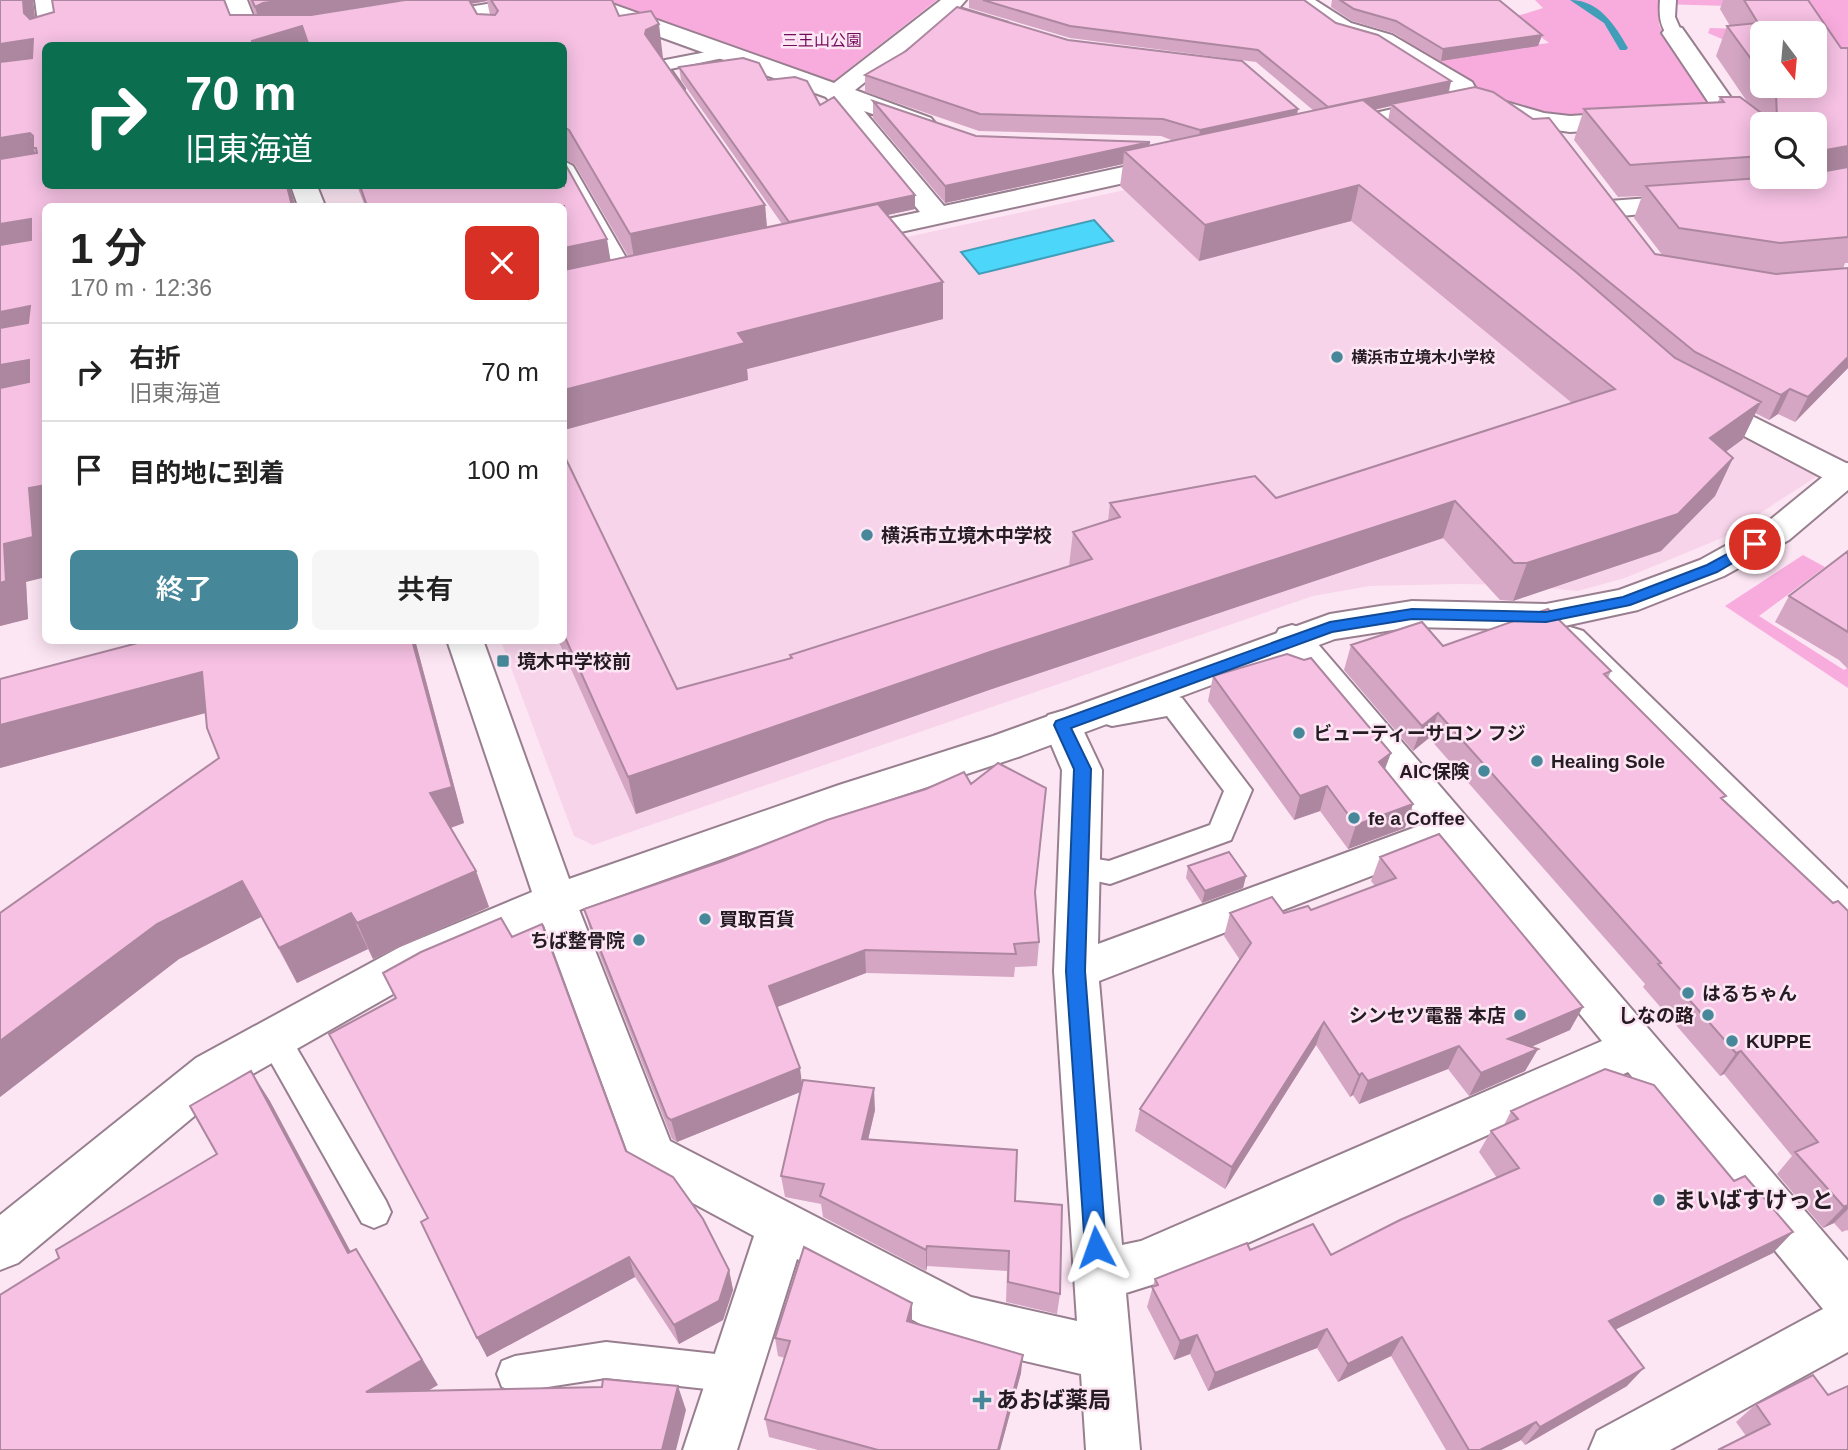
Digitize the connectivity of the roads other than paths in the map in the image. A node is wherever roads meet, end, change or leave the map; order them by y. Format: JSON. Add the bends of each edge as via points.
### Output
{"nodes":[{"id":1,"x":46,"y":0,"type":"edge"},
{"id":2,"x":236,"y":0,"type":"edge"},
{"id":3,"x":554,"y":0,"type":"edge"},
{"id":4,"x":580,"y":0,"type":"edge"},
{"id":5,"x":1300,"y":0,"type":"edge"},
{"id":6,"x":1668,"y":0,"type":"edge"},
{"id":7,"x":948,"y":5,"type":"edge"},
{"id":8,"x":408,"y":24,"type":"edge"},
{"id":9,"x":1017,"y":33,"type":"edge"},
{"id":10,"x":1674,"y":33,"type":"joint"},
{"id":11,"x":52,"y":42,"type":"edge"},
{"id":12,"x":252,"y":42,"type":"edge"},
{"id":13,"x":722,"y":54,"type":"junction"},
{"id":14,"x":836,"y":93,"type":"junction"},
{"id":15,"x":1470,"y":99,"type":"junction"},
{"id":16,"x":684,"y":101,"type":"edge"},
{"id":17,"x":1702,"y":114,"type":"edge"},
{"id":18,"x":1662,"y":117,"type":"edge"},
{"id":19,"x":1542,"y":120,"type":"junction"},
{"id":20,"x":1361,"y":123,"type":"junction"},
{"id":21,"x":1312,"y":130,"type":"edge"},
{"id":22,"x":950,"y":133,"type":"edge"},
{"id":23,"x":1148,"y":146,"type":"edge"},
{"id":24,"x":1393,"y":149,"type":"edge"},
{"id":25,"x":1567,"y":153,"type":"edge"},
{"id":26,"x":567,"y":170,"type":"edge"},
{"id":27,"x":1592,"y":187,"type":"edge"},
{"id":28,"x":1719,"y":201,"type":"edge"},
{"id":29,"x":939,"y":217,"type":"junction"},
{"id":30,"x":823,"y":241,"type":"edge"},
{"id":31,"x":642,"y":280,"type":"joint"},
{"id":32,"x":604,"y":288,"type":"edge"},
{"id":33,"x":1684,"y":392,"type":"edge"},
{"id":34,"x":1846,"y":474,"type":"edge"},
{"id":35,"x":1546,"y":617,"type":"junction"},
{"id":36,"x":1292,"y":638,"type":"junction"},
{"id":37,"x":466,"y":644,"type":"edge"},
{"id":38,"x":1062,"y":725,"type":"junction"},
{"id":39,"x":1453,"y":830,"type":"junction"},
{"id":40,"x":1078,"y":867,"type":"junction"},
{"id":41,"x":556,"y":901,"type":"junction"},
{"id":42,"x":1848,"y":916,"type":"edge"},
{"id":43,"x":1076,"y":971,"type":"junction"},
{"id":44,"x":274,"y":1038,"type":"junction"},
{"id":45,"x":1636,"y":1047,"type":"junction"},
{"id":46,"x":374,"y":1212,"type":"dead end"},
{"id":47,"x":783,"y":1224,"type":"junction"},
{"id":48,"x":0,"y":1246,"type":"edge"},
{"id":49,"x":1098,"y":1274,"type":"junction"},
{"id":50,"x":1848,"y":1300,"type":"edge"},
{"id":51,"x":1848,"y":1324,"type":"edge"},
{"id":52,"x":1103,"y":1353,"type":"junction"},
{"id":53,"x":515,"y":1374,"type":"dead end"},
{"id":54,"x":734,"y":1374,"type":"junction"},
{"id":55,"x":710,"y":1450,"type":"edge"},
{"id":56,"x":1113,"y":1450,"type":"edge"},
{"id":57,"x":1616,"y":1450,"type":"edge"}],
"edges":[{"from":1,"to":11,"type":"street"},
{"from":2,"to":12,"type":"street"},
{"from":3,"to":8,"type":"street","via":[[479,19]]},
{"from":4,"to":13,"type":"street"},
{"from":5,"to":15,"type":"street","via":[[1343,28],[1384,40],[1463,87]]},
{"from":6,"to":10,"type":"lane","via":[[1667,17]]},
{"from":7,"to":9,"type":"street"},
{"from":7,"to":14,"type":"street"},
{"from":10,"to":17,"type":"street","via":[[1737,119]]},
{"from":13,"to":14,"type":"street"},
{"from":13,"to":16,"type":"lane","via":[[660,66]]},
{"from":14,"to":22,"type":"street"},
{"from":14,"to":29,"type":"street"},
{"from":15,"to":19,"type":"street"},
{"from":15,"to":20,"type":"street"},
{"from":18,"to":19,"type":"street","via":[[1570,124]]},
{"from":19,"to":25,"type":"street"},
{"from":20,"to":21,"type":"street"},
{"from":20,"to":24,"type":"street"},
{"from":23,"to":29,"type":"street","via":[[1198,156]]},
{"from":26,"to":31,"type":"lane"},
{"from":27,"to":28,"type":"street","via":[[1616,219]]},
{"from":29,"to":30,"type":"street"},
{"from":31,"to":32,"type":"street"},
{"from":33,"to":34,"type":"street"},
{"from":34,"to":35,"type":"street","via":[[1777,532],[1712,568],[1625,601]]},
{"from":35,"to":36,"type":"street","via":[[1412,614]]},
{"from":35,"to":42,"type":"street"},
{"from":36,"to":38,"type":"street"},
{"from":36,"to":39,"type":"street"},
{"from":37,"to":41,"type":"street"},
{"from":38,"to":40,"type":"street","via":[[1083,769]]},
{"from":38,"to":40,"type":"lane","via":[[1173,705],[1237,790],[1221,832],[1110,873]]},
{"from":38,"to":41,"type":"street"},
{"from":39,"to":43,"type":"street"},
{"from":39,"to":45,"type":"street"},
{"from":40,"to":43,"type":"street"},
{"from":41,"to":44,"type":"street","via":[[415,960]]},
{"from":41,"to":47,"type":"street","via":[[652,1156]]},
{"from":43,"to":49,"type":"street"},
{"from":44,"to":46,"type":"lane"},
{"from":44,"to":48,"type":"street","via":[[212,1073]]},
{"from":45,"to":49,"type":"street","via":[[1143,1265]]},
{"from":45,"to":50,"type":"street"},
{"from":47,"to":52,"type":"street","via":[[964,1321]]},
{"from":47,"to":54,"type":"street"},
{"from":49,"to":52,"type":"street"},
{"from":51,"to":57,"type":"street"},
{"from":52,"to":56,"type":"street"},
{"from":53,"to":54,"type":"lane","via":[[606,1360]]},
{"from":54,"to":55,"type":"street"}]}
